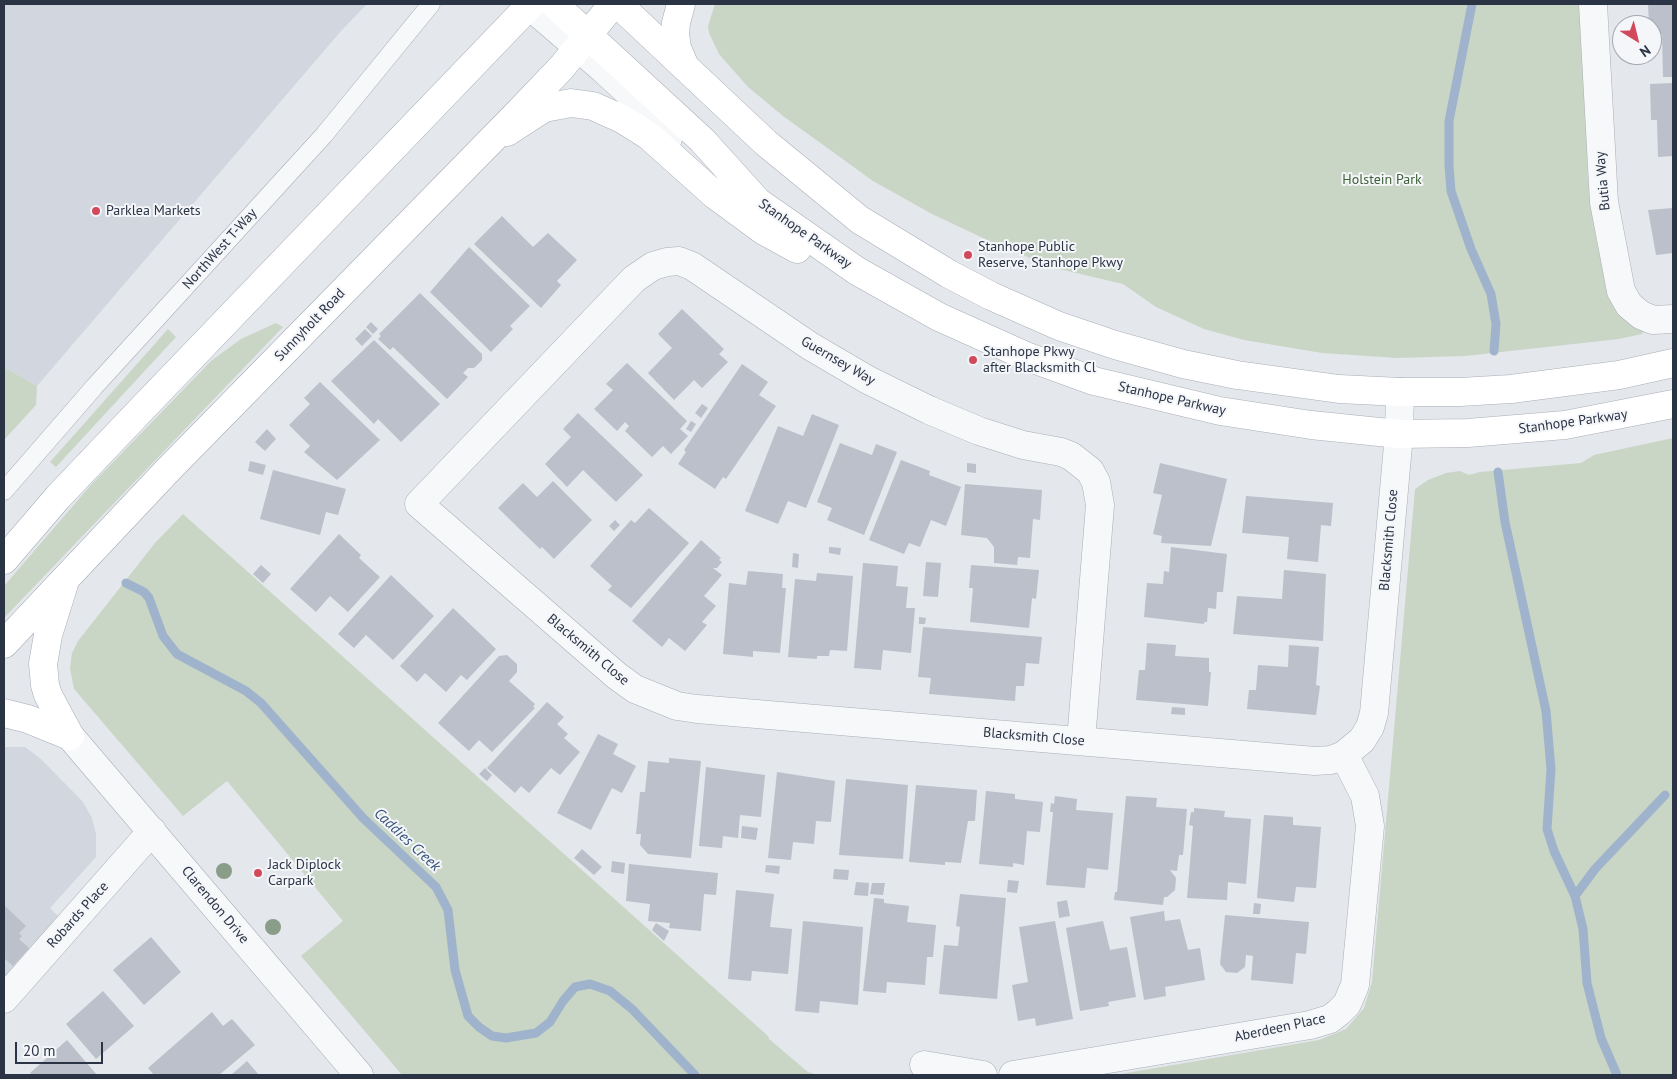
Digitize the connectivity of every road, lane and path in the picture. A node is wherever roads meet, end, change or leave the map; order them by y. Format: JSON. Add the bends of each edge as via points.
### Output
{"nodes":[{"id":1,"x":430,"y":4,"type":"edge"},
{"id":2,"x":554,"y":4,"type":"edge"},
{"id":3,"x":613,"y":4,"type":"edge"},
{"id":4,"x":618,"y":4,"type":"edge"},
{"id":5,"x":681,"y":4,"type":"edge"},
{"id":6,"x":1593,"y":4,"type":"edge"},
{"id":7,"x":526,"y":5,"type":"edge"},
{"id":8,"x":582,"y":43,"type":"junction"},
{"id":9,"x":685,"y":67,"type":"junction"},
{"id":10,"x":471,"y":161,"type":"junction"},
{"id":11,"x":857,"y":271,"type":"junction"},
{"id":12,"x":1673,"y":320,"type":"edge"},
{"id":13,"x":1673,"y":363,"type":"edge"},
{"id":14,"x":1400,"y":392,"type":"junction"},
{"id":15,"x":1673,"y":404,"type":"edge"},
{"id":16,"x":1399,"y":434,"type":"junction"},
{"id":17,"x":4,"y":491,"type":"edge"},
{"id":18,"x":419,"y":504,"type":"joint"},
{"id":19,"x":4,"y":560,"type":"edge"},
{"id":20,"x":66,"y":578,"type":"junction"},
{"id":21,"x":4,"y":644,"type":"edge"},
{"id":22,"x":4,"y":713,"type":"edge"},
{"id":23,"x":70,"y":736,"type":"junction"},
{"id":24,"x":1081,"y":741,"type":"junction"},
{"id":25,"x":1344,"y":755,"type":"junction"},
{"id":26,"x":152,"y":831,"type":"junction"},
{"id":27,"x":4,"y":999,"type":"edge"},
{"id":28,"x":924,"y":1064,"type":"dead end"},
{"id":29,"x":359,"y":1075,"type":"edge"},
{"id":30,"x":983,"y":1075,"type":"edge"},
{"id":31,"x":1014,"y":1075,"type":"edge"}],
"edges":[{"from":1,"to":17,"type":"lane","name":"NorthWest T-Way","via":[[324,135],[95,386]]},
{"from":2,"to":8,"type":"main road","name":"Stanhope Parkway"},
{"from":3,"to":8,"type":"main road","name":"Sunnyholt Road"},
{"from":4,"to":9,"type":"main road"},
{"from":5,"to":9,"type":"main road","via":[[675,34]]},
{"from":6,"to":12,"type":"street","name":"Butia Way","via":[[1604,202],[1621,291],[1629,305],[1641,315],[1654,320]]},
{"from":7,"to":8,"type":"lane"},
{"from":7,"to":19,"type":"main road","via":[[136,414]]},
{"from":8,"to":10,"type":"main road","name":"Sunnyholt Road"},
{"from":8,"to":11,"type":"main road","name":"Stanhope Parkway","via":[[702,140],[758,202]]},
{"from":9,"to":14,"type":"main road","via":[[766,143],[840,206],[907,250],[991,296],[1059,326],[1183,364],[1287,383]]},
{"from":10,"to":11,"type":"main road","via":[[521,121],[544,108],[556,104],[586,104],[649,136],[715,195],[764,230],[820,261]]},
{"from":10,"to":20,"type":"main road","name":"Sunnyholt Road"},
{"from":11,"to":16,"type":"main road","name":"Stanhope Parkway","via":[[939,317],[1028,357],[1094,381],[1220,411]]},
{"from":13,"to":14,"type":"main road","via":[[1619,375],[1511,389]]},
{"from":14,"to":16,"type":"street","name":"Blacksmith Close"},
{"from":15,"to":16,"type":"main road","name":"Stanhope Parkway","via":[[1565,425],[1468,433]]},
{"from":16,"to":25,"type":"street","name":"Blacksmith Close","via":[[1374,713],[1362,740]]},
{"from":18,"to":24,"type":"street","name":"Blacksmith Close","via":[[617,676],[655,699],[697,709]]},
{"from":18,"to":24,"type":"street","name":"Guernsey Way","via":[[634,279],[653,266],[666,262],[692,266],[810,346],[868,380],[979,432],[1071,456],[1090,471],[1096,482],[1100,505]]},
{"from":20,"to":21,"type":"main road","name":"Sunnyholt Road"},
{"from":20,"to":23,"type":"main road","via":[[48,635],[43,664],[48,695]]},
{"from":22,"to":23,"type":"main road"},
{"from":23,"to":26,"type":"street","name":"Clarendon Drive"},
{"from":24,"to":25,"type":"street","name":"Blacksmith Close","via":[[1314,761]]},
{"from":25,"to":31,"type":"street","name":"Aberdeen Place","via":[[1365,796],[1370,826],[1355,985],[1347,1004],[1339,1012],[1330,1019],[1310,1025]]},
{"from":26,"to":27,"type":"street","name":"Robards Place"},
{"from":26,"to":29,"type":"street","name":"Clarendon Drive"},
{"from":28,"to":30,"type":"street"}]}
